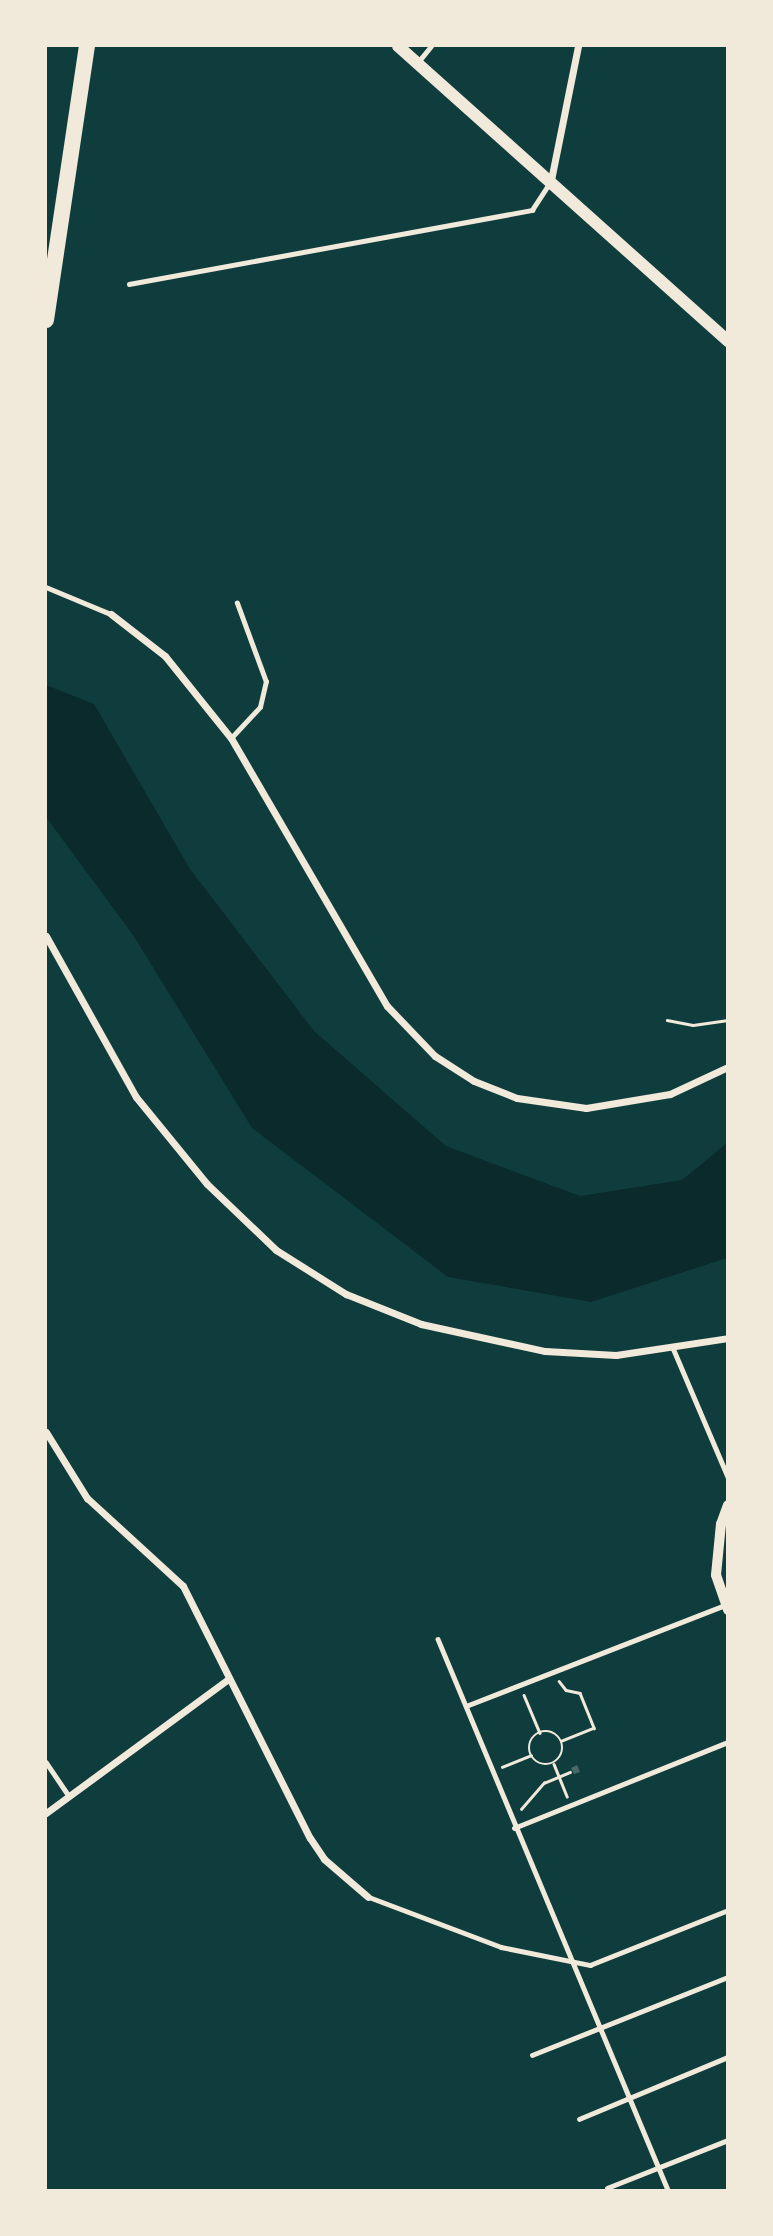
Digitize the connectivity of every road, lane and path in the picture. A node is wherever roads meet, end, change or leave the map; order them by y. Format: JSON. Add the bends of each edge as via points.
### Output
{"nodes":[{"id":1,"x":87,"y":46,"type":"edge"},
{"id":2,"x":398,"y":46,"type":"edge"},
{"id":3,"x":431,"y":46,"type":"edge"},
{"id":4,"x":578,"y":46,"type":"edge"},
{"id":5,"x":418,"y":62,"type":"junction"},
{"id":6,"x":551,"y":180,"type":"junction"},
{"id":7,"x":129,"y":284,"type":"dead end"},
{"id":8,"x":46,"y":320,"type":"edge"},
{"id":9,"x":727,"y":341,"type":"edge"},
{"id":10,"x":46,"y":587,"type":"edge"},
{"id":11,"x":237,"y":603,"type":"dead end"},
{"id":12,"x":111,"y":614,"type":"joint"},
{"id":13,"x":231,"y":738,"type":"junction"},
{"id":14,"x":46,"y":936,"type":"edge"},
{"id":15,"x":667,"y":1020,"type":"dead end"},
{"id":16,"x":727,"y":1020,"type":"edge"},
{"id":17,"x":727,"y":1068,"type":"edge"},
{"id":18,"x":727,"y":1338,"type":"edge"},
{"id":19,"x":673,"y":1348,"type":"junction"},
{"id":20,"x":46,"y":1432,"type":"edge"},
{"id":21,"x":727,"y":1477,"type":"edge"},
{"id":22,"x":727,"y":1505,"type":"edge"},
{"id":23,"x":726,"y":1607,"type":"edge"},
{"id":24,"x":438,"y":1639,"type":"dead end"},
{"id":25,"x":227,"y":1680,"type":"junction"},
{"id":26,"x":546,"y":1683,"type":"dead end"},
{"id":27,"x":520,"y":1685,"type":"junction"},
{"id":28,"x":535,"y":1688,"type":"dead end"},
{"id":29,"x":523,"y":1692,"type":"junction"},
{"id":30,"x":466,"y":1706,"type":"junction"},
{"id":31,"x":540,"y":1732,"type":"junction"},
{"id":32,"x":562,"y":1741,"type":"junction"},
{"id":33,"x":727,"y":1742,"type":"edge"},
{"id":34,"x":531,"y":1755,"type":"dead end"},
{"id":35,"x":46,"y":1762,"type":"edge"},
{"id":36,"x":554,"y":1764,"type":"dead end"},
{"id":37,"x":492,"y":1771,"type":"junction"},
{"id":38,"x":570,"y":1772,"type":"dead end"},
{"id":39,"x":559,"y":1776,"type":"junction"},
{"id":40,"x":69,"y":1796,"type":"junction"},
{"id":41,"x":572,"y":1805,"type":"junction"},
{"id":42,"x":521,"y":1809,"type":"dead end"},
{"id":43,"x":46,"y":1813,"type":"edge"},
{"id":44,"x":514,"y":1828,"type":"junction"},
{"id":45,"x":369,"y":1896,"type":"joint"},
{"id":46,"x":727,"y":1910,"type":"edge"},
{"id":47,"x":569,"y":1962,"type":"junction"},
{"id":48,"x":727,"y":1977,"type":"edge"},
{"id":49,"x":598,"y":2028,"type":"junction"},
{"id":50,"x":532,"y":2055,"type":"dead end"},
{"id":51,"x":727,"y":2057,"type":"edge"},
{"id":52,"x":628,"y":2098,"type":"junction"},
{"id":53,"x":579,"y":2119,"type":"dead end"},
{"id":54,"x":727,"y":2140,"type":"edge"},
{"id":55,"x":658,"y":2168,"type":"junction"},
{"id":56,"x":607,"y":2188,"type":"dead end"},
{"id":57,"x":668,"y":2190,"type":"edge"}],
"edges":[{"from":1,"to":8,"type":"highway"},
{"from":2,"to":5,"type":"main road"},
{"from":3,"to":5,"type":"lane"},
{"from":4,"to":6,"type":"street"},
{"from":5,"to":6,"type":"main road"},
{"from":6,"to":7,"type":"lane","via":[[532,210]]},
{"from":6,"to":9,"type":"main road"},
{"from":10,"to":12,"type":"lane"},
{"from":11,"to":13,"type":"lane","via":[[266,682],[260,707]]},
{"from":12,"to":13,"type":"street","via":[[165,656]]},
{"from":13,"to":17,"type":"street","via":[[387,1006],[417,1041],[454,1070],[517,1098],[586,1108],[670,1094]]},
{"from":14,"to":19,"type":"street","via":[[136,1097],[216,1194],[276,1250],[346,1294],[456,1334],[577,1354]]},
{"from":15,"to":16,"type":"path","via":[[693,1025]]},
{"from":18,"to":19,"type":"street"},
{"from":19,"to":21,"type":"lane"},
{"from":20,"to":25,"type":"street","via":[[87,1499],[183,1586]]},
{"from":22,"to":23,"type":"street","via":[[716,1563]]},
{"from":23,"to":27,"type":"lane"},
{"from":24,"to":30,"type":"lane"},
{"from":25,"to":40,"type":"street"},
{"from":25,"to":45,"type":"street","via":[[310,1838],[339,1873]]},
{"from":26,"to":32,"type":"path","via":[[558,1678],[566,1690],[580,1693],[594,1728]]},
{"from":27,"to":29,"type":"path"},
{"from":27,"to":30,"type":"lane"},
{"from":28,"to":29,"type":"path"},
{"from":29,"to":31,"type":"path"},
{"from":30,"to":37,"type":"lane"},
{"from":31,"to":32,"type":"path","via":[[554,1733]]},
{"from":31,"to":32,"type":"path","via":[[530,1749],[541,1764],[560,1758]]},
{"from":33,"to":41,"type":"lane"},
{"from":34,"to":37,"type":"path"},
{"from":35,"to":40,"type":"lane"},
{"from":36,"to":39,"type":"path"},
{"from":37,"to":44,"type":"lane"},
{"from":38,"to":39,"type":"path"},
{"from":39,"to":41,"type":"path"},
{"from":39,"to":42,"type":"path","via":[[544,1783]]},
{"from":40,"to":43,"type":"street"},
{"from":41,"to":44,"type":"lane"},
{"from":44,"to":47,"type":"lane"},
{"from":45,"to":47,"type":"lane","via":[[500,1947]]},
{"from":46,"to":47,"type":"lane","via":[[590,1965]]},
{"from":47,"to":49,"type":"lane"},
{"from":48,"to":49,"type":"lane"},
{"from":49,"to":50,"type":"lane"},
{"from":49,"to":52,"type":"lane"},
{"from":51,"to":52,"type":"lane"},
{"from":52,"to":53,"type":"lane"},
{"from":52,"to":55,"type":"lane"},
{"from":54,"to":55,"type":"lane"},
{"from":55,"to":56,"type":"lane"},
{"from":55,"to":57,"type":"lane"}]}
